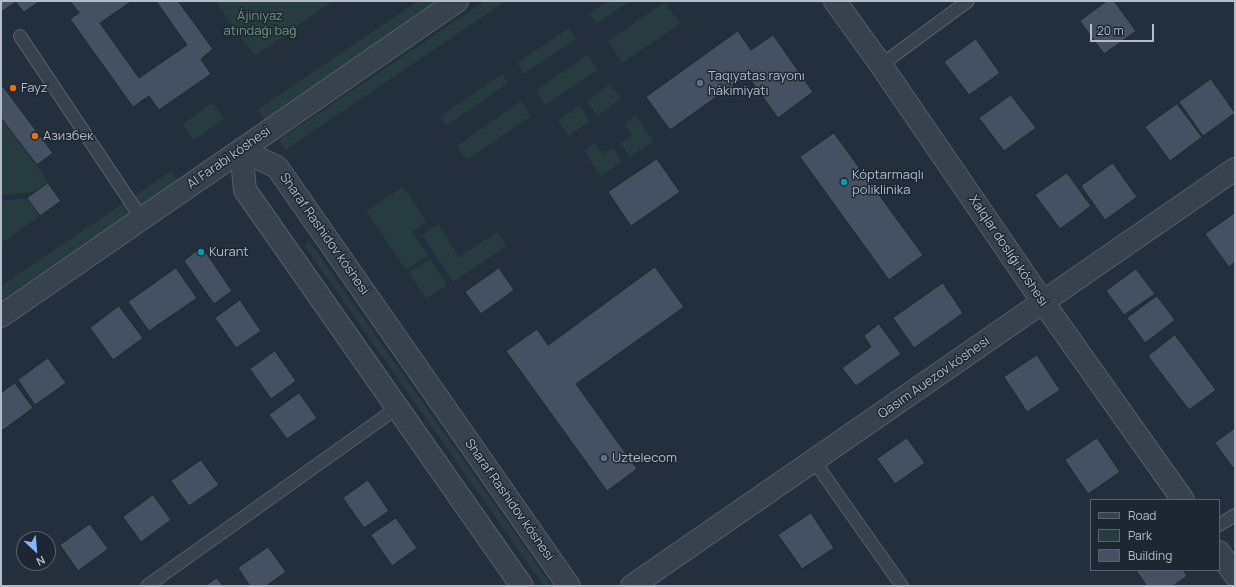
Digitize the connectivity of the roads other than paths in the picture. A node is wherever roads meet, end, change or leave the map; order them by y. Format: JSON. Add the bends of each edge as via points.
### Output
{"nodes":[{"id":1,"x":457,"y":1,"type":"edge"},
{"id":2,"x":835,"y":1,"type":"edge"},
{"id":3,"x":968,"y":1,"type":"edge"},
{"id":4,"x":20,"y":36,"type":"dead end"},
{"id":5,"x":881,"y":65,"type":"junction"},
{"id":6,"x":241,"y":150,"type":"junction"},
{"id":7,"x":1235,"y":169,"type":"edge"},
{"id":8,"x":142,"y":219,"type":"junction"},
{"id":9,"x":1044,"y":302,"type":"junction"},
{"id":10,"x":1,"y":316,"type":"edge"},
{"id":11,"x":397,"y":408,"type":"junction"},
{"id":12,"x":814,"y":461,"type":"junction"},
{"id":13,"x":1182,"y":499,"type":"edge"},
{"id":14,"x":1235,"y":515,"type":"edge"},
{"id":15,"x":1220,"y":524,"type":"edge"},
{"id":16,"x":1220,"y":553,"type":"edge"},
{"id":17,"x":1235,"y":575,"type":"edge"},
{"id":18,"x":147,"y":586,"type":"edge"},
{"id":19,"x":522,"y":586,"type":"edge"},
{"id":20,"x":569,"y":586,"type":"edge"},
{"id":21,"x":632,"y":586,"type":"edge"},
{"id":22,"x":902,"y":586,"type":"edge"}],
"edges":[{"from":1,"to":6,"type":"street","name":"Al Farabi kóshesi"},
{"from":2,"to":5,"type":"street","name":"Xalqlar doslıǵı kóshesi"},
{"from":3,"to":5,"type":"lane"},
{"from":4,"to":8,"type":"lane"},
{"from":5,"to":9,"type":"street","name":"Xalqlar doslıǵı kóshesi"},
{"from":6,"to":8,"type":"street","name":"Al Farabi kóshesi"},
{"from":6,"to":11,"type":"street","via":[[245,190]]},
{"from":6,"to":20,"type":"street","name":"Sharaf Rashidov kóshesi","via":[[277,167]]},
{"from":7,"to":9,"type":"street","name":"Qasım Auezov kóshesi"},
{"from":8,"to":10,"type":"street","name":"Al Farabi kóshesi"},
{"from":9,"to":12,"type":"street","name":"Qasım Auezov kóshesi"},
{"from":9,"to":13,"type":"street","name":"Xalqlar doslıǵı kóshesi"},
{"from":11,"to":18,"type":"lane"},
{"from":11,"to":19,"type":"street"},
{"from":12,"to":21,"type":"street","name":"Qasım Auezov kóshesi"},
{"from":12,"to":22,"type":"lane"},
{"from":14,"to":15,"type":"lane"},
{"from":16,"to":17,"type":"street"}]}
